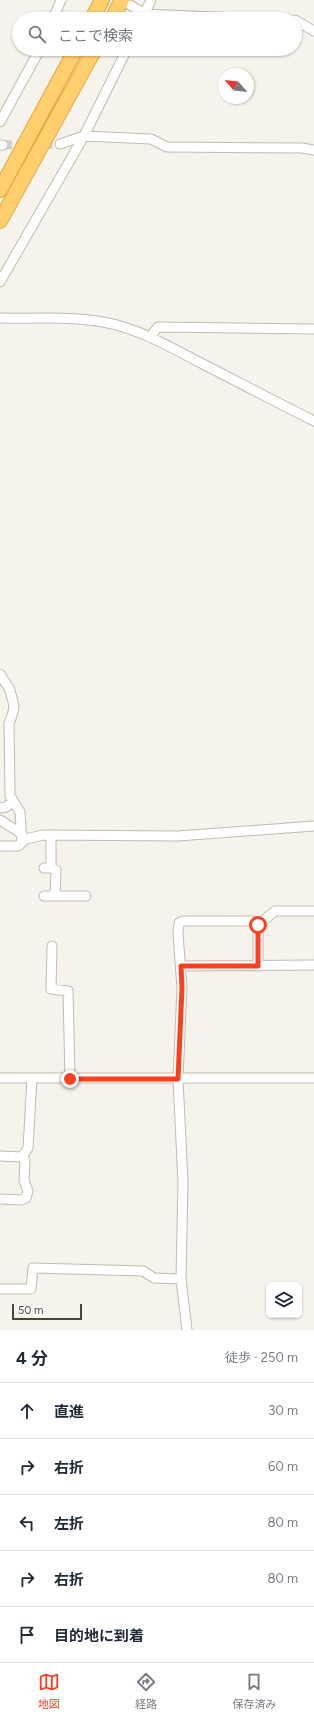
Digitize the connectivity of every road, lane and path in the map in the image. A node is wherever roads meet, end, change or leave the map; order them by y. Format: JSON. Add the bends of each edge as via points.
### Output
{"nodes":[{"id":1,"x":61,"y":0,"type":"edge"},
{"id":2,"x":102,"y":0,"type":"edge"},
{"id":3,"x":151,"y":0,"type":"edge"},
{"id":4,"x":126,"y":3,"type":"edge"},
{"id":5,"x":56,"y":12,"type":"edge"},
{"id":6,"x":96,"y":12,"type":"edge"},
{"id":7,"x":118,"y":12,"type":"edge"},
{"id":8,"x":138,"y":12,"type":"edge"},
{"id":9,"x":146,"y":12,"type":"edge"},
{"id":10,"x":302,"y":24,"type":"edge"},
{"id":11,"x":314,"y":31,"type":"edge"},
{"id":12,"x":36,"y":56,"type":"edge"},
{"id":13,"x":72,"y":56,"type":"edge"},
{"id":14,"x":91,"y":56,"type":"edge"},
{"id":15,"x":124,"y":56,"type":"edge"},
{"id":16,"x":0,"y":122,"type":"edge"},
{"id":17,"x":84,"y":136,"type":"junction"},
{"id":18,"x":60,"y":144,"type":"tunnel mouth"},
{"id":19,"x":314,"y":150,"type":"edge"},
{"id":20,"x":0,"y":190,"type":"edge"},
{"id":21,"x":0,"y":221,"type":"edge"},
{"id":22,"x":0,"y":282,"type":"edge"},
{"id":23,"x":0,"y":318,"type":"edge"},
{"id":24,"x":314,"y":329,"type":"edge"},
{"id":25,"x":150,"y":337,"type":"junction"},
{"id":26,"x":314,"y":421,"type":"edge"},
{"id":27,"x":0,"y":674,"type":"edge"},
{"id":28,"x":13,"y":801,"type":"junction"},
{"id":29,"x":0,"y":808,"type":"edge"},
{"id":30,"x":0,"y":820,"type":"edge"},
{"id":31,"x":314,"y":826,"type":"edge"},
{"id":32,"x":51,"y":835,"type":"junction"},
{"id":33,"x":22,"y":838,"type":"junction"},
{"id":34,"x":0,"y":846,"type":"edge"},
{"id":35,"x":44,"y":896,"type":"dead end"},
{"id":36,"x":55,"y":896,"type":"junction"},
{"id":37,"x":86,"y":896,"type":"dead end"},
{"id":38,"x":314,"y":912,"type":"edge"},
{"id":39,"x":258,"y":925,"type":"junction"},
{"id":40,"x":52,"y":946,"type":"dead end"},
{"id":41,"x":314,"y":965,"type":"edge"},
{"id":42,"x":181,"y":966,"type":"junction"},
{"id":43,"x":258,"y":966,"type":"junction"},
{"id":44,"x":0,"y":1078,"type":"edge"},
{"id":45,"x":32,"y":1078,"type":"junction"},
{"id":46,"x":314,"y":1078,"type":"edge"},
{"id":47,"x":70,"y":1079,"type":"junction"},
{"id":48,"x":178,"y":1079,"type":"junction"},
{"id":49,"x":0,"y":1156,"type":"edge"},
{"id":50,"x":22,"y":1157,"type":"junction"},
{"id":51,"x":0,"y":1199,"type":"edge"},
{"id":52,"x":181,"y":1279,"type":"junction"},
{"id":53,"x":0,"y":1288,"type":"edge"},
{"id":54,"x":187,"y":1330,"type":"edge"}],
"edges":[{"from":1,"to":5,"type":"street"},
{"from":2,"to":6,"type":"highway"},
{"from":3,"to":9,"type":"street"},
{"from":4,"to":7,"type":"highway"},
{"from":4,"to":8,"type":"street"},
{"from":10,"to":11,"type":"street"},
{"from":12,"to":16,"type":"street"},
{"from":13,"to":20,"type":"highway"},
{"from":14,"to":21,"type":"highway"},
{"from":15,"to":17,"type":"street"},
{"from":17,"to":18,"type":"street"},
{"from":17,"to":19,"type":"street","via":[[151,139],[167,147]]},
{"from":17,"to":22,"type":"street"},
{"from":23,"to":25,"type":"street","via":[[105,322]]},
{"from":24,"to":25,"type":"street","via":[[158,327]]},
{"from":25,"to":26,"type":"street"},
{"from":27,"to":28,"type":"street","via":[[10,690],[14,706],[9,724],[10,796]]},
{"from":28,"to":29,"type":"street"},
{"from":28,"to":33,"type":"street","via":[[20,812]]},
{"from":30,"to":33,"type":"street"},
{"from":31,"to":32,"type":"street","via":[[178,836]]},
{"from":32,"to":33,"type":"street"},
{"from":32,"to":36,"type":"street","via":[[47,868],[56,870]]},
{"from":33,"to":34,"type":"street","via":[[18,846]]},
{"from":35,"to":36,"type":"street"},
{"from":36,"to":37,"type":"street"},
{"from":38,"to":39,"type":"street","via":[[275,911]]},
{"from":39,"to":42,"type":"street","via":[[253,921],[179,923]]},
{"from":39,"to":43,"type":"street"},
{"from":40,"to":47,"type":"street","via":[[51,989],[68,990]]},
{"from":41,"to":43,"type":"street"},
{"from":42,"to":43,"type":"street"},
{"from":42,"to":48,"type":"street"},
{"from":44,"to":45,"type":"street"},
{"from":45,"to":47,"type":"street"},
{"from":45,"to":50,"type":"street","via":[[28,1148]]},
{"from":46,"to":48,"type":"street"},
{"from":47,"to":48,"type":"street"},
{"from":48,"to":52,"type":"street","via":[[182,1182]]},
{"from":49,"to":50,"type":"street"},
{"from":50,"to":51,"type":"street","via":[[25,1160],[24,1181],[28,1191],[26,1198]]},
{"from":52,"to":53,"type":"street","via":[[154,1278],[144,1271],[33,1268],[31,1289]]},
{"from":52,"to":54,"type":"street"}]}
